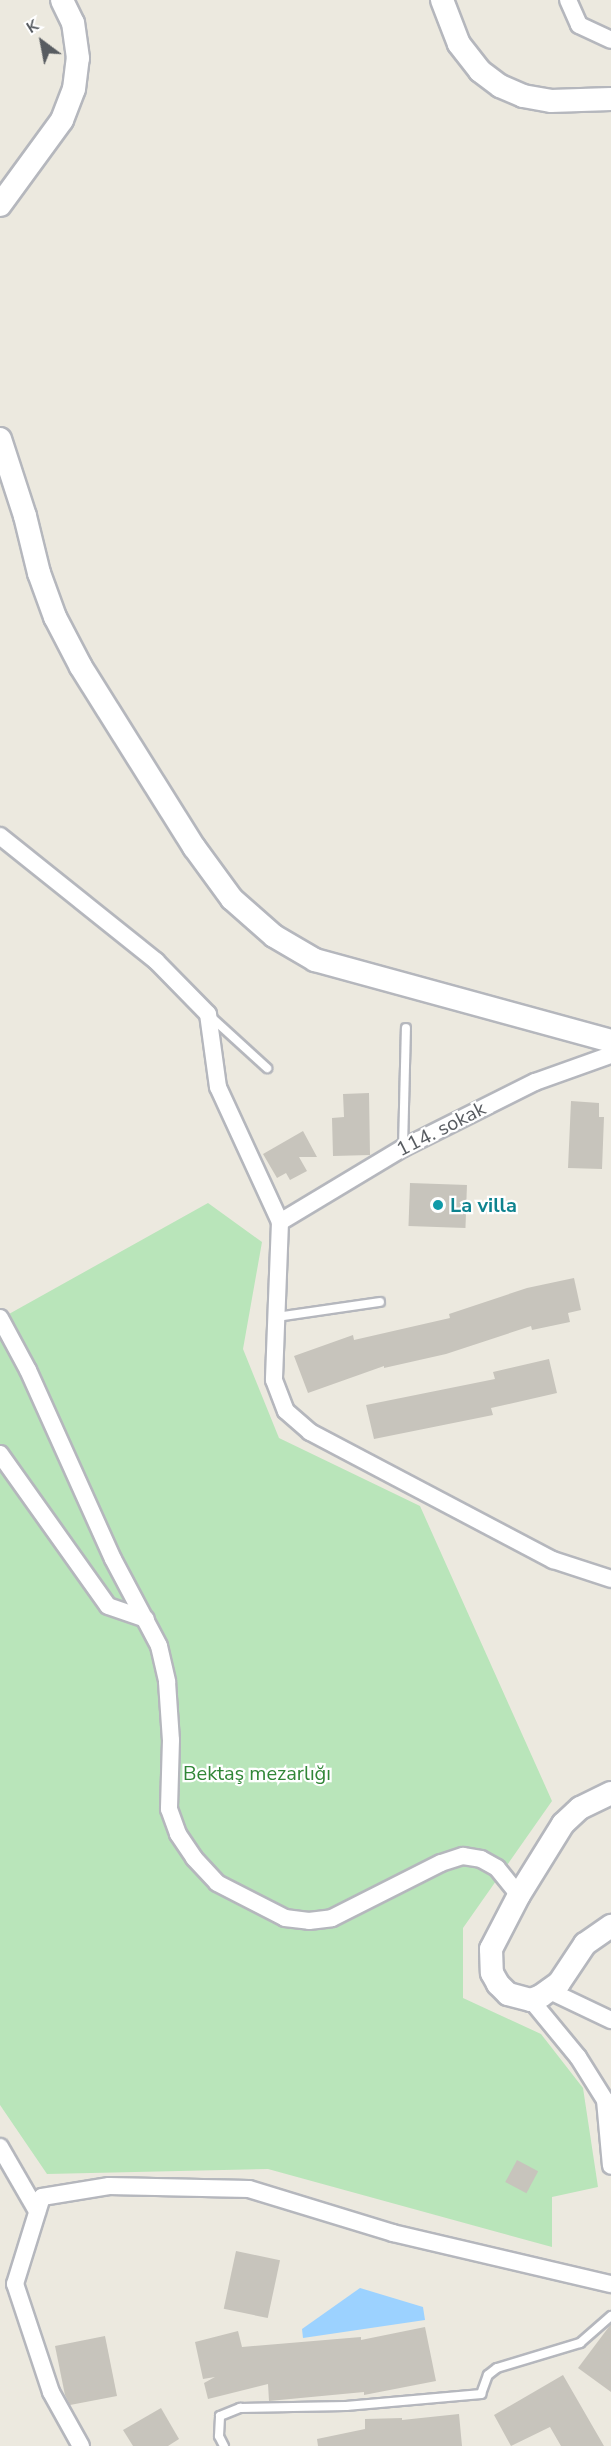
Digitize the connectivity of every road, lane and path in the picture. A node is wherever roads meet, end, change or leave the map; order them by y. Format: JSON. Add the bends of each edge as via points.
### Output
{"nodes":[{"id":1,"x":62,"y":0,"type":"edge"},
{"id":2,"x":442,"y":0,"type":"edge"},
{"id":3,"x":568,"y":0,"type":"edge"},
{"id":4,"x":611,"y":40,"type":"edge"},
{"id":5,"x":611,"y":99,"type":"edge"},
{"id":6,"x":0,"y":205,"type":"edge"},
{"id":7,"x":0,"y":439,"type":"edge"},
{"id":8,"x":0,"y":836,"type":"edge"},
{"id":9,"x":208,"y":1014,"type":"junction"},
{"id":10,"x":406,"y":1028,"type":"dead end"},
{"id":11,"x":611,"y":1041,"type":"edge"},
{"id":12,"x":611,"y":1055,"type":"edge"},
{"id":13,"x":267,"y":1068,"type":"dead end"},
{"id":14,"x":403,"y":1148,"type":"junction"},
{"id":15,"x":280,"y":1222,"type":"junction"},
{"id":16,"x":380,"y":1302,"type":"dead end"},
{"id":17,"x":277,"y":1317,"type":"junction"},
{"id":18,"x":0,"y":1318,"type":"edge"},
{"id":19,"x":0,"y":1455,"type":"edge"},
{"id":20,"x":611,"y":1579,"type":"edge"},
{"id":21,"x":146,"y":1619,"type":"junction"},
{"id":22,"x":611,"y":1793,"type":"edge"},
{"id":23,"x":519,"y":1895,"type":"junction"},
{"id":24,"x":611,"y":1926,"type":"edge"},
{"id":25,"x":540,"y":1995,"type":"junction"},
{"id":26,"x":611,"y":2020,"type":"edge"},
{"id":27,"x":608,"y":2102,"type":"edge"},
{"id":28,"x":0,"y":2148,"type":"edge"},
{"id":29,"x":611,"y":2166,"type":"edge"},
{"id":30,"x":37,"y":2211,"type":"junction"},
{"id":31,"x":611,"y":2284,"type":"edge"},
{"id":32,"x":611,"y":2316,"type":"edge"},
{"id":33,"x":81,"y":2446,"type":"edge"},
{"id":34,"x":224,"y":2446,"type":"edge"}],
"edges":[{"from":1,"to":6,"type":"street","via":[[73,23],[78,58],[74,89],[62,120]]},
{"from":2,"to":5,"type":"street","via":[[459,45],[480,71],[500,86],[523,96],[551,101]]},
{"from":3,"to":4,"type":"street","via":[[579,25]]},
{"from":7,"to":11,"type":"street","via":[[55,617],[81,667],[194,847],[232,899],[274,936],[315,960]]},
{"from":8,"to":9,"type":"street","via":[[156,961]]},
{"from":9,"to":13,"type":"lane"},
{"from":9,"to":15,"type":"street","via":[[218,1087]]},
{"from":10,"to":14,"type":"lane"},
{"from":12,"to":14,"type":"street","name":"114. sokak","via":[[535,1082]]},
{"from":14,"to":15,"type":"street","name":"114. sokak"},
{"from":15,"to":17,"type":"street"},
{"from":16,"to":17,"type":"lane"},
{"from":17,"to":20,"type":"street","via":[[274,1380],[286,1412],[310,1432],[553,1560]]},
{"from":18,"to":21,"type":"street","via":[[28,1370],[113,1559]]},
{"from":19,"to":21,"type":"street","via":[[108,1606]]},
{"from":21,"to":23,"type":"street","via":[[159,1646],[167,1682],[171,1740],[169,1809],[178,1834],[217,1882],[285,1918],[309,1921],[332,1918],[441,1863],[463,1856],[481,1859],[497,1868]]},
{"from":22,"to":23,"type":"street","via":[[580,1808],[563,1824]]},
{"from":23,"to":25,"type":"street","via":[[491,1949],[490,1961],[498,1984],[508,1994]]},
{"from":24,"to":25,"type":"street","via":[[585,1944]]},
{"from":25,"to":26,"type":"street"},
{"from":25,"to":27,"type":"street"},
{"from":27,"to":29,"type":"street"},
{"from":28,"to":30,"type":"street"},
{"from":30,"to":31,"type":"street","via":[[42,2197],[109,2186],[249,2189],[393,2232]]},
{"from":30,"to":33,"type":"street","via":[[15,2284],[51,2392]]},
{"from":32,"to":34,"type":"lane","via":[[580,2343],[497,2368],[488,2375],[481,2394],[346,2406],[240,2408],[220,2416],[219,2436]]}]}
